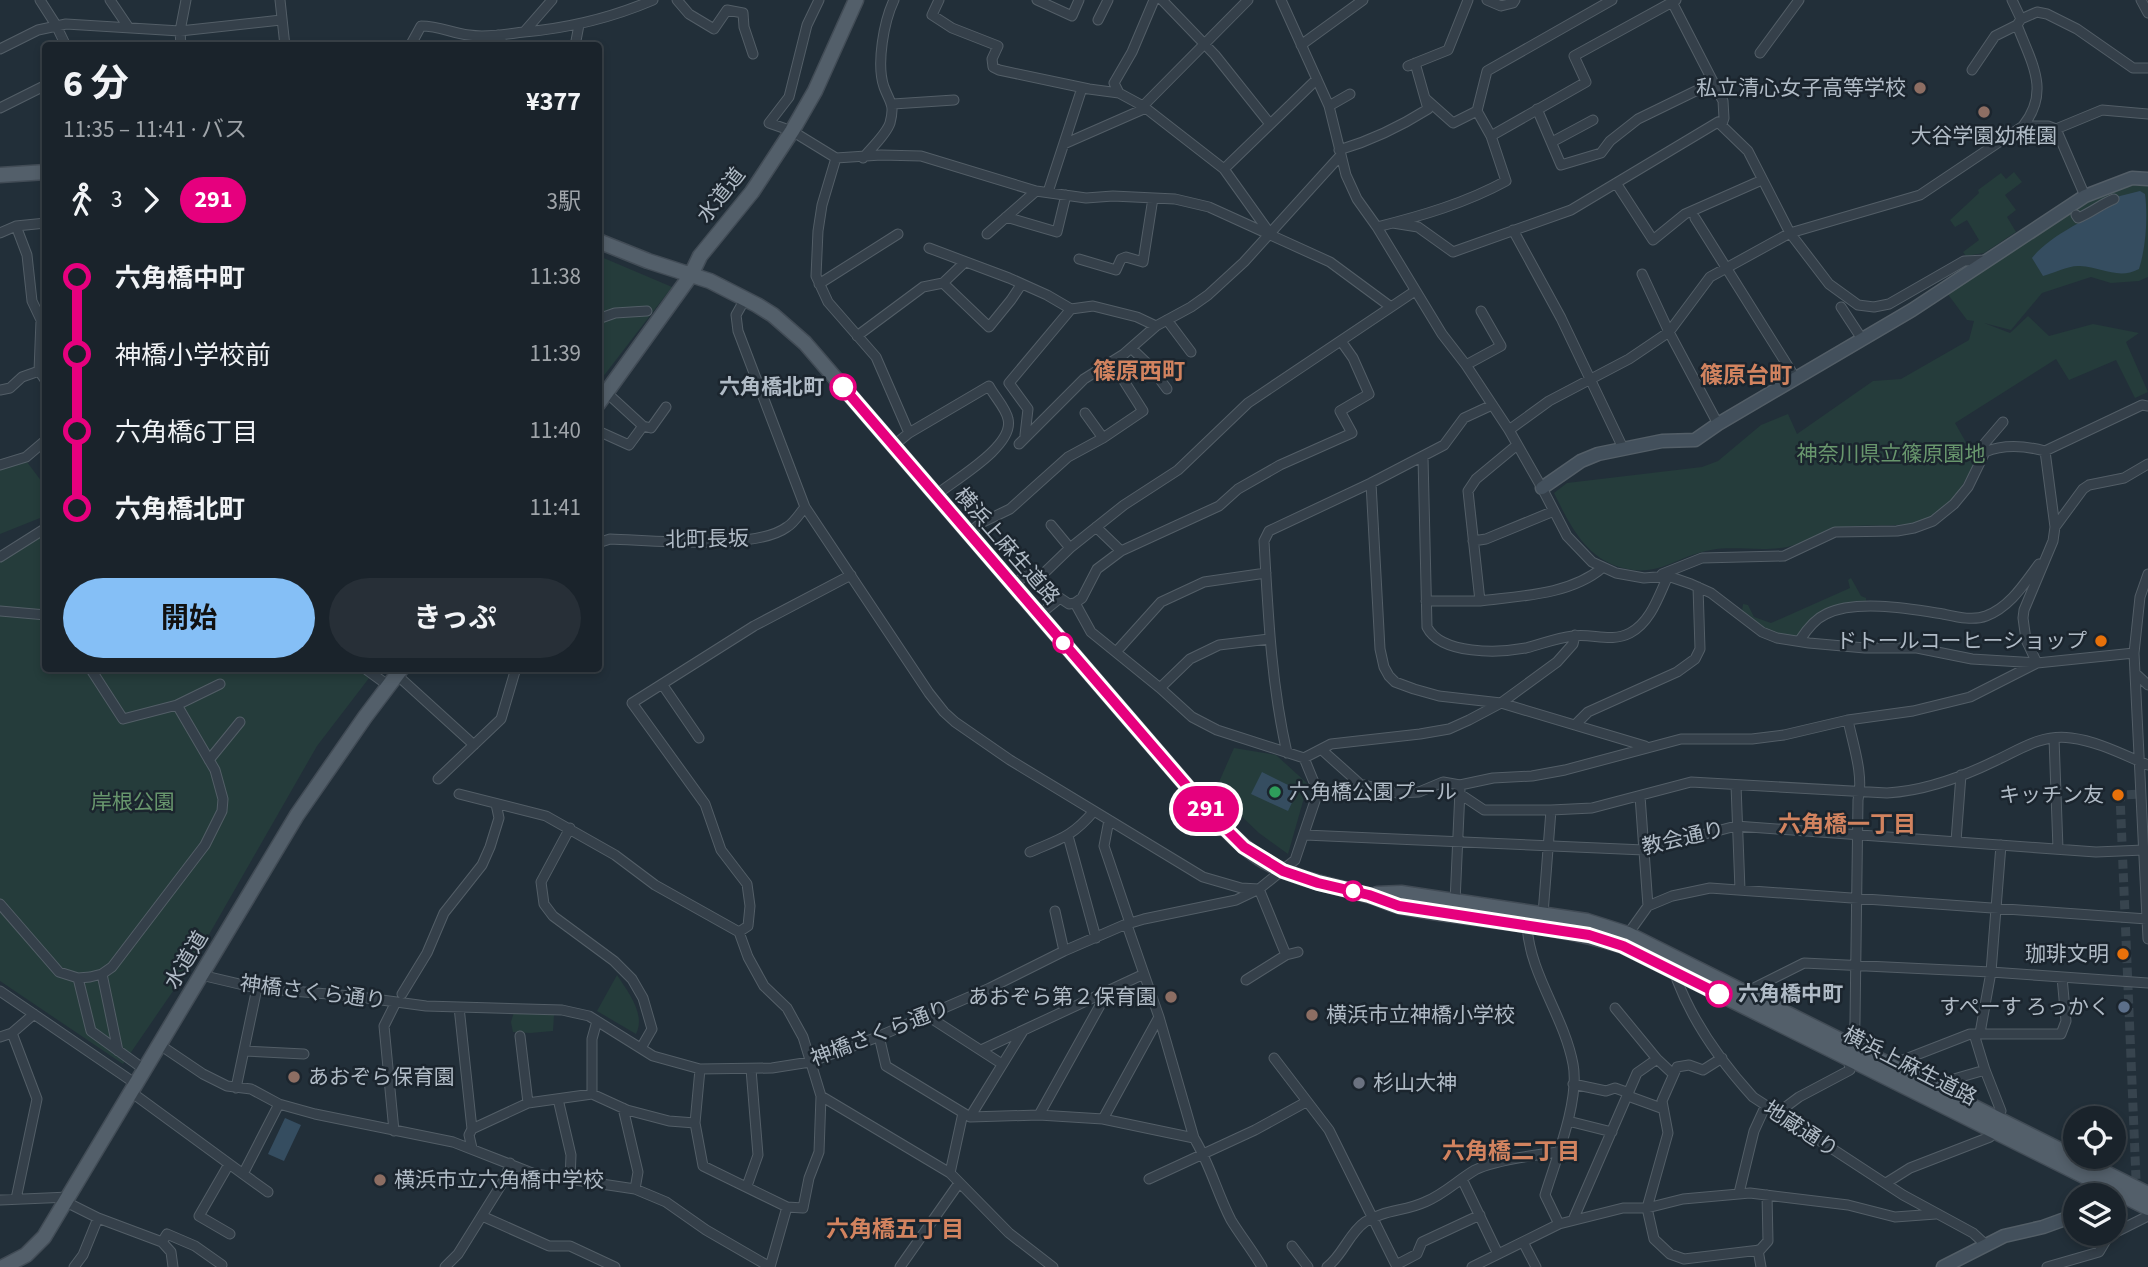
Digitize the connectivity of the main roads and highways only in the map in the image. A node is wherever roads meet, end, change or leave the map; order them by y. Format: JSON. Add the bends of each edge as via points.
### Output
{"nodes":[{"id":1,"x":856,"y":0,"type":"edge"},
{"id":2,"x":42,"y":172,"type":"edge"},
{"id":3,"x":0,"y":175,"type":"edge"},
{"id":4,"x":602,"y":243,"type":"edge"},
{"id":5,"x":691,"y":275,"type":"junction"},
{"id":6,"x":603,"y":398,"type":"edge"},
{"id":7,"x":396,"y":677,"type":"edge"},
{"id":8,"x":1369,"y":895,"type":"junction"},
{"id":9,"x":1682,"y":968,"type":"junction"},
{"id":10,"x":1851,"y":1052,"type":"junction"},
{"id":11,"x":1995,"y":1124,"type":"junction"},
{"id":12,"x":2104,"y":1183,"type":"edge"},
{"id":13,"x":2126,"y":1191,"type":"edge"},
{"id":14,"x":2148,"y":1194,"type":"edge"},
{"id":15,"x":2126,"y":1195,"type":"edge"},
{"id":16,"x":2148,"y":1208,"type":"edge"},
{"id":17,"x":3,"y":1267,"type":"edge"}],
"edges":[{"from":1,"to":5,"type":"main road","name":"水道道","via":[[792,131],[752,192],[700,256]]},
{"from":2,"to":3,"type":"main road"},
{"from":4,"to":5,"type":"main road","name":"横浜上麻生道路"},
{"from":5,"to":6,"type":"main road","name":"水道道"},
{"from":5,"to":8,"type":"main road","name":"横浜上麻生道路","via":[[773,315],[805,343],[1244,847],[1283,871]]},
{"from":7,"to":17,"type":"main road","name":"水道道","via":[[297,815],[68,1199],[36,1246]]},
{"from":8,"to":9,"type":"main road","name":"横浜上麻生道路","via":[[1399,906],[1604,940]]},
{"from":8,"to":9,"type":"main road","name":"横浜上麻生道路","via":[[1401,893],[1587,921],[1628,934]]},
{"from":9,"to":10,"type":"main road","name":"横浜上麻生道路"},
{"from":9,"to":10,"type":"main road","name":"横浜上麻生道路","via":[[1751,995]]},
{"from":10,"to":11,"type":"main road","name":"横浜上麻生道路"},
{"from":10,"to":11,"type":"main road","name":"横浜上麻生道路","via":[[1942,1090]]},
{"from":11,"to":12,"type":"main road","name":"横浜上麻生道路"},
{"from":13,"to":14,"type":"main road","name":"横浜上麻生道路"},
{"from":15,"to":16,"type":"main road","name":"横浜上麻生道路"}]}
